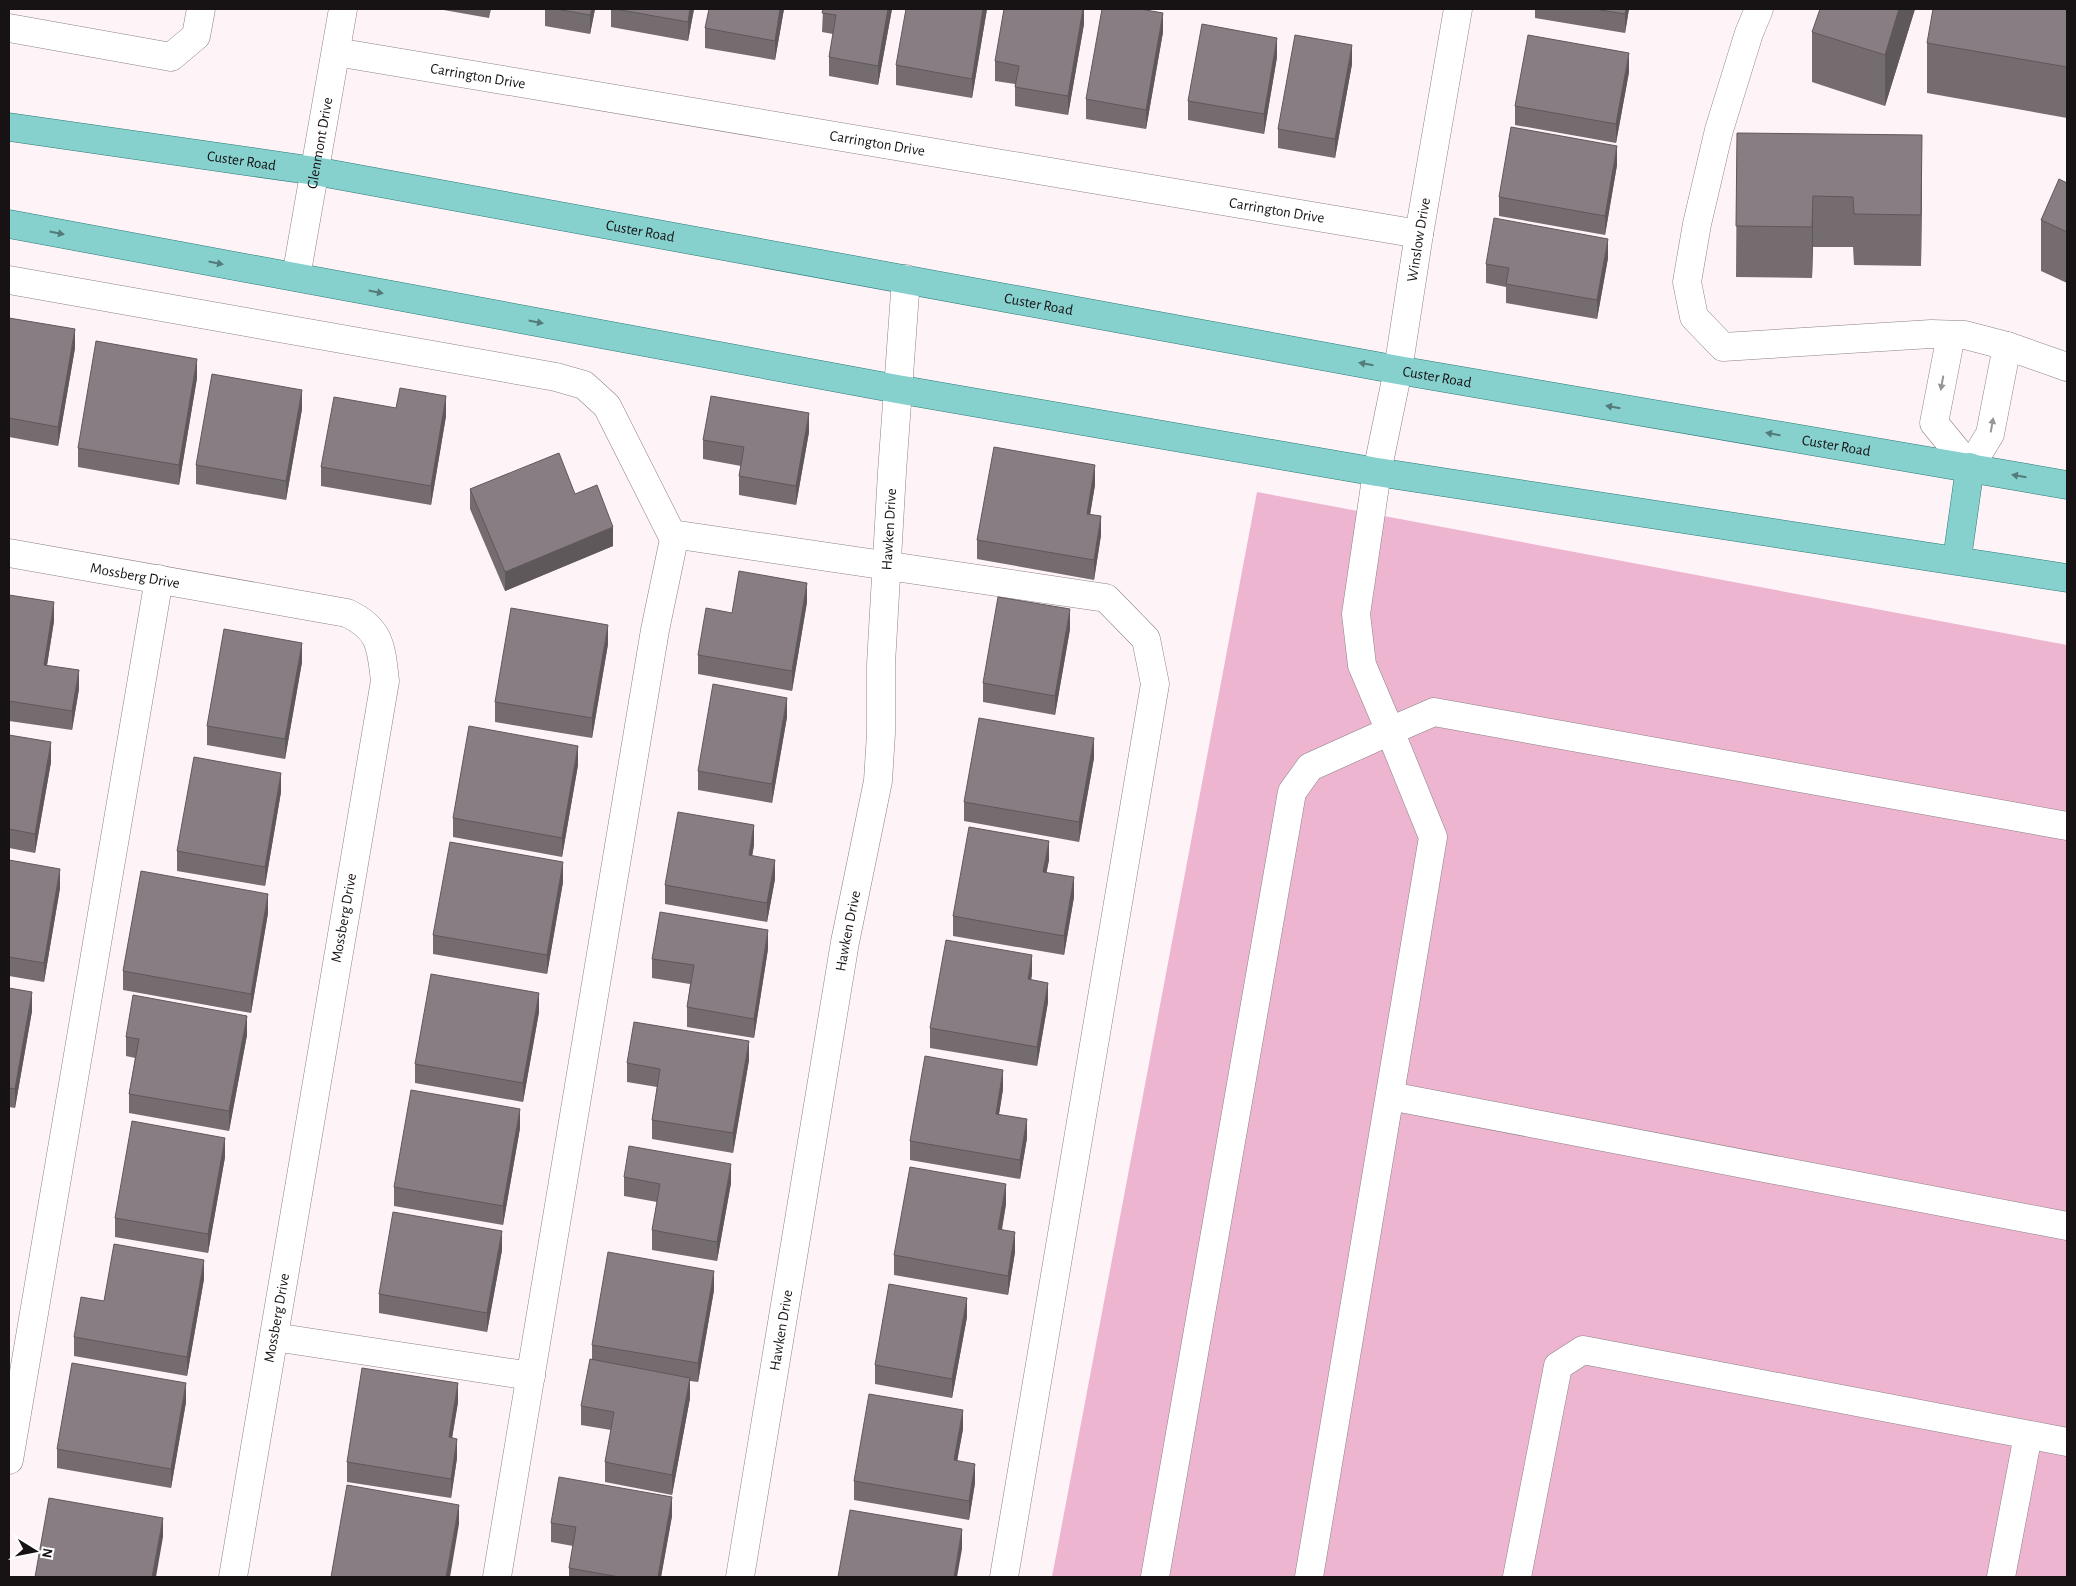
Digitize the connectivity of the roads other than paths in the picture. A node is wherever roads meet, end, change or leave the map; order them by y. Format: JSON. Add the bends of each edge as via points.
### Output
{"nodes":[{"id":1,"x":201,"y":9,"type":"edge"},
{"id":2,"x":343,"y":9,"type":"edge"},
{"id":3,"x":1458,"y":9,"type":"edge"},
{"id":4,"x":1760,"y":9,"type":"edge"},
{"id":5,"x":9,"y":28,"type":"edge"},
{"id":6,"x":336,"y":52,"type":"junction"},
{"id":7,"x":9,"y":127,"type":"edge"},
{"id":8,"x":315,"y":171,"type":"junction"},
{"id":9,"x":9,"y":224,"type":"edge"},
{"id":10,"x":1418,"y":234,"type":"junction"},
{"id":11,"x":296,"y":277,"type":"junction"},
{"id":12,"x":906,"y":279,"type":"junction"},
{"id":13,"x":9,"y":280,"type":"edge"},
{"id":14,"x":1950,"y":335,"type":"junction"},
{"id":15,"x":2007,"y":346,"type":"junction"},
{"id":16,"x":2067,"y":367,"type":"edge"},
{"id":17,"x":1398,"y":370,"type":"junction"},
{"id":18,"x":897,"y":389,"type":"junction"},
{"id":19,"x":1970,"y":467,"type":"junction"},
{"id":20,"x":1377,"y":472,"type":"junction"},
{"id":21,"x":2067,"y":485,"type":"edge"},
{"id":22,"x":672,"y":534,"type":"junction"},
{"id":23,"x":9,"y":553,"type":"edge"},
{"id":24,"x":1957,"y":559,"type":"junction"},
{"id":25,"x":887,"y":566,"type":"junction"},
{"id":26,"x":2067,"y":578,"type":"edge"},
{"id":27,"x":159,"y":579,"type":"junction"},
{"id":28,"x":1390,"y":731,"type":"junction"},
{"id":29,"x":2067,"y":826,"type":"edge"},
{"id":30,"x":1390,"y":1096,"type":"junction"},
{"id":31,"x":2067,"y":1226,"type":"edge"},
{"id":32,"x":274,"y":1337,"type":"junction"},
{"id":33,"x":531,"y":1376,"type":"junction"},
{"id":34,"x":2028,"y":1435,"type":"junction"},
{"id":35,"x":2067,"y":1442,"type":"edge"},
{"id":36,"x":9,"y":1460,"type":"edge"},
{"id":37,"x":233,"y":1577,"type":"edge"},
{"id":38,"x":497,"y":1577,"type":"edge"},
{"id":39,"x":740,"y":1577,"type":"edge"},
{"id":40,"x":1004,"y":1577,"type":"edge"},
{"id":41,"x":1155,"y":1577,"type":"edge"},
{"id":42,"x":1309,"y":1577,"type":"edge"},
{"id":43,"x":1517,"y":1577,"type":"edge"},
{"id":44,"x":2001,"y":1577,"type":"edge"}],
"edges":[{"from":1,"to":5,"type":"street","via":[[196,36],[171,56]]},
{"from":2,"to":6,"type":"street","name":"Glenmont Drive"},
{"from":3,"to":10,"type":"street","name":"Winslow Drive"},
{"from":4,"to":14,"type":"street","via":[[1719,130],[1697,224],[1687,282],[1694,317],[1723,347]]},
{"from":6,"to":8,"type":"street","name":"Glenmont Drive"},
{"from":6,"to":10,"type":"street","name":"Carrington Drive"},
{"from":7,"to":8,"type":"main road","name":"Custer Road"},
{"from":8,"to":11,"type":"street","name":"Glenmont Drive"},
{"from":8,"to":12,"type":"main road","name":"Custer Road"},
{"from":9,"to":11,"type":"main road","one_way":true},
{"from":10,"to":17,"type":"street","name":"Winslow Drive"},
{"from":11,"to":18,"type":"main road","one_way":true},
{"from":17,"to":12,"type":"main road","name":"Custer Road","one_way":true},
{"from":12,"to":18,"type":"street","name":"Hawken Drive"},
{"from":13,"to":22,"type":"street","via":[[556,377],[584,385],[608,406]]},
{"from":14,"to":15,"type":"street"},
{"from":14,"to":19,"type":"street","one_way":true,"via":[[1934,423]]},
{"from":15,"to":16,"type":"street"},
{"from":19,"to":15,"type":"street","one_way":true,"via":[[1990,434]]},
{"from":19,"to":17,"type":"main road","name":"Custer Road","one_way":true},
{"from":17,"to":20,"type":"street","name":"Winslow Drive"},
{"from":18,"to":20,"type":"main road"},
{"from":18,"to":25,"type":"street","name":"Hawken Drive"},
{"from":21,"to":19,"type":"main road","name":"Custer Road","one_way":true},
{"from":19,"to":24,"type":"main road"},
{"from":20,"to":24,"type":"main road"},
{"from":20,"to":28,"type":"street","name":"Winslow Drive","via":[[1356,614],[1362,665]]},
{"from":22,"to":25,"type":"street"},
{"from":22,"to":33,"type":"street","via":[[674,539],[655,630]]},
{"from":23,"to":27,"type":"street","name":"Mossberg Drive"},
{"from":24,"to":26,"type":"main road"},
{"from":25,"to":39,"type":"street","name":"Hawken Drive","via":[[878,781],[846,942]]},
{"from":25,"to":40,"type":"street","via":[[1106,598],[1146,639],[1155,684]]},
{"from":27,"to":32,"type":"street","name":"Mossberg Drive","via":[[347,613],[362,620],[375,633],[382,661],[384,681]]},
{"from":27,"to":36,"type":"street"},
{"from":28,"to":29,"type":"street","via":[[1434,712]]},
{"from":28,"to":30,"type":"street","name":"Winslow Drive","via":[[1433,837]]},
{"from":28,"to":41,"type":"street","via":[[1310,767],[1292,792]]},
{"from":30,"to":31,"type":"street"},
{"from":30,"to":42,"type":"street","name":"Winslow Drive"},
{"from":32,"to":33,"type":"street"},
{"from":32,"to":37,"type":"street","name":"Mossberg Drive"},
{"from":33,"to":38,"type":"street"},
{"from":34,"to":35,"type":"street"},
{"from":34,"to":43,"type":"street","via":[[1583,1350],[1558,1366]]},
{"from":34,"to":44,"type":"street"}]}
